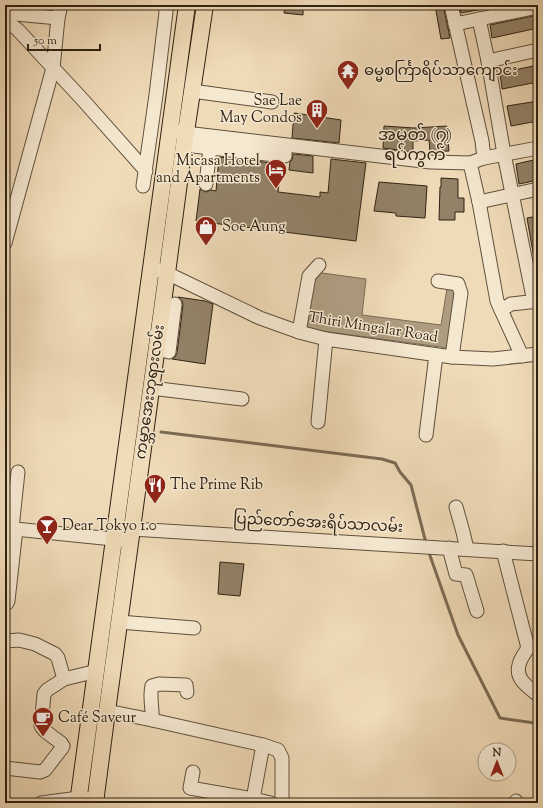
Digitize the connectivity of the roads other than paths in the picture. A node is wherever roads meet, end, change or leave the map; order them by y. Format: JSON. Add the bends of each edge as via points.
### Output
{"nodes":[{"id":1,"x":165,"y":5,"type":"edge"},
{"id":2,"x":187,"y":5,"type":"edge"},
{"id":3,"x":205,"y":5,"type":"edge"},
{"id":4,"x":450,"y":5,"type":"edge"},
{"id":5,"x":538,"y":7,"type":"edge"},
{"id":6,"x":59,"y":11,"type":"edge"},
{"id":7,"x":5,"y":13,"type":"edge"},
{"id":8,"x":479,"y":19,"type":"junction"},
{"id":9,"x":455,"y":24,"type":"junction"},
{"id":10,"x":5,"y":26,"type":"edge"},
{"id":11,"x":538,"y":50,"type":"edge"},
{"id":12,"x":488,"y":61,"type":"junction"},
{"id":13,"x":53,"y":68,"type":"junction"},
{"id":14,"x":192,"y":91,"type":"junction"},
{"id":15,"x":272,"y":102,"type":"dead end"},
{"id":16,"x":169,"y":131,"type":"junction"},
{"id":17,"x":185,"y":139,"type":"junction"},
{"id":18,"x":285,"y":145,"type":"junction"},
{"id":19,"x":210,"y":148,"type":"junction"},
{"id":20,"x":538,"y":148,"type":"edge"},
{"id":21,"x":504,"y":154,"type":"junction"},
{"id":22,"x":484,"y":158,"type":"junction"},
{"id":23,"x":470,"y":163,"type":"junction"},
{"id":24,"x":146,"y":171,"type":"junction"},
{"id":25,"x":206,"y":184,"type":"dead end"},
{"id":26,"x":144,"y":186,"type":"dead end"},
{"id":27,"x":538,"y":189,"type":"edge"},
{"id":28,"x":513,"y":194,"type":"junction"},
{"id":29,"x":479,"y":202,"type":"junction"},
{"id":30,"x":5,"y":244,"type":"edge"},
{"id":31,"x":319,"y":265,"type":"dead end"},
{"id":32,"x":151,"y":267,"type":"junction"},
{"id":33,"x":167,"y":273,"type":"junction"},
{"id":34,"x":438,"y":281,"type":"dead end"},
{"id":35,"x":536,"y":302,"type":"edge"},
{"id":36,"x":175,"y":304,"type":"dead end"},
{"id":37,"x":501,"y":310,"type":"junction"},
{"id":38,"x":299,"y":332,"type":"junction"},
{"id":39,"x":326,"y":339,"type":"junction"},
{"id":40,"x":157,"y":349,"type":"junction"},
{"id":41,"x":538,"y":354,"type":"edge"},
{"id":42,"x":436,"y":355,"type":"junction"},
{"id":43,"x":522,"y":356,"type":"junction"},
{"id":44,"x":452,"y":357,"type":"junction"},
{"id":45,"x":152,"y":388,"type":"junction"},
{"id":46,"x":242,"y":399,"type":"dead end"},
{"id":47,"x":318,"y":422,"type":"dead end"},
{"id":48,"x":426,"y":435,"type":"dead end"},
{"id":49,"x":18,"y":472,"type":"dead end"},
{"id":50,"x":456,"y":507,"type":"dead end"},
{"id":51,"x":11,"y":528,"type":"edge"},
{"id":52,"x":115,"y":533,"type":"junction"},
{"id":53,"x":131,"y":535,"type":"junction"},
{"id":54,"x":449,"y":548,"type":"junction"},
{"id":55,"x":467,"y":550,"type":"junction"},
{"id":56,"x":503,"y":551,"type":"junction"},
{"id":57,"x":538,"y":554,"type":"edge"},
{"id":58,"x":5,"y":604,"type":"edge"},
{"id":59,"x":477,"y":611,"type":"dead end"},
{"id":60,"x":119,"y":622,"type":"junction"},
{"id":61,"x":194,"y":628,"type":"dead end"},
{"id":62,"x":5,"y":641,"type":"edge"},
{"id":63,"x":104,"y":672,"type":"junction"},
{"id":64,"x":64,"y":679,"type":"junction"},
{"id":65,"x":187,"y":692,"type":"dead end"},
{"id":66,"x":538,"y":695,"type":"edge"},
{"id":67,"x":107,"y":711,"type":"junction"},
{"id":68,"x":152,"y":720,"type":"junction"},
{"id":69,"x":263,"y":745,"type":"junction"},
{"id":70,"x":5,"y":768,"type":"edge"},
{"id":71,"x":193,"y":772,"type":"dead end"},
{"id":72,"x":253,"y":799,"type":"junction"},
{"id":73,"x":79,"y":800,"type":"edge"},
{"id":74,"x":96,"y":801,"type":"edge"},
{"id":75,"x":55,"y":802,"type":"edge"},
{"id":76,"x":41,"y":803,"type":"edge"},
{"id":77,"x":271,"y":803,"type":"edge"},
{"id":78,"x":282,"y":803,"type":"edge"}],
"edges":[{"from":1,"to":24,"type":"street"},
{"from":2,"to":16,"type":"main road","name":"ကမ္ဘာအေးဘုရားလမ်း"},
{"from":3,"to":14,"type":"main road","name":"ကမ္ဘာအေးဘုရားလမ်း"},
{"from":4,"to":9,"type":"street"},
{"from":5,"to":8,"type":"street"},
{"from":6,"to":7,"type":"street"},
{"from":6,"to":13,"type":"street"},
{"from":8,"to":9,"type":"street"},
{"from":8,"to":12,"type":"street"},
{"from":9,"to":22,"type":"street"},
{"from":10,"to":13,"type":"street","via":[[13,26],[18,30]]},
{"from":11,"to":12,"type":"street"},
{"from":12,"to":21,"type":"street"},
{"from":13,"to":24,"type":"street"},
{"from":13,"to":30,"type":"street"},
{"from":14,"to":15,"type":"street"},
{"from":14,"to":17,"type":"main road","name":"ကမ္ဘာအေးဘုရားလမ်း"},
{"from":16,"to":17,"type":"street"},
{"from":16,"to":32,"type":"main road","name":"ကမ္ဘာအေးဘုရားလမ်း"},
{"from":17,"to":18,"type":"street"},
{"from":17,"to":19,"type":"street"},
{"from":17,"to":33,"type":"main road","name":"ကမ္ဘာအေးဘုရားလမ်း"},
{"from":18,"to":19,"type":"street","via":[[285,156]]},
{"from":18,"to":23,"type":"street","via":[[431,162]]},
{"from":19,"to":25,"type":"street"},
{"from":20,"to":21,"type":"street"},
{"from":21,"to":22,"type":"street"},
{"from":21,"to":28,"type":"street"},
{"from":22,"to":23,"type":"street"},
{"from":23,"to":29,"type":"street"},
{"from":24,"to":26,"type":"street"},
{"from":27,"to":28,"type":"street"},
{"from":28,"to":29,"type":"street"},
{"from":28,"to":35,"type":"street"},
{"from":29,"to":37,"type":"street","via":[[497,301]]},
{"from":31,"to":38,"type":"street","via":[[309,276]]},
{"from":32,"to":33,"type":"street","name":"Thiri Mingalar Road"},
{"from":32,"to":52,"type":"main road","name":"ကမ္ဘာအေးဘုရားလမ်း"},
{"from":33,"to":38,"type":"street","name":"Thiri Mingalar Road","via":[[260,318]]},
{"from":33,"to":40,"type":"main road","name":"ကမ္ဘာအေးဘုရားလမ်း"},
{"from":34,"to":44,"type":"street","via":[[458,284],[461,293]]},
{"from":35,"to":37,"type":"street","via":[[511,304]]},
{"from":36,"to":40,"type":"street","via":[[169,352]]},
{"from":37,"to":43,"type":"street"},
{"from":38,"to":39,"type":"street","name":"Thiri Mingalar Road"},
{"from":39,"to":42,"type":"street","name":"Thiri Mingalar Road"},
{"from":39,"to":47,"type":"street"},
{"from":40,"to":45,"type":"main road","name":"ကမ္ဘာအေးဘုရားလမ်း"},
{"from":41,"to":43,"type":"street","name":"Thiri Mingalar Road"},
{"from":42,"to":44,"type":"street","name":"Thiri Mingalar Road"},
{"from":42,"to":48,"type":"street"},
{"from":43,"to":44,"type":"street","name":"Thiri Mingalar Road","via":[[494,359]]},
{"from":45,"to":46,"type":"street"},
{"from":45,"to":53,"type":"main road","name":"ကမ္ဘာအေးဘုရားလမ်း"},
{"from":49,"to":51,"type":"street"},
{"from":50,"to":55,"type":"street"},
{"from":51,"to":52,"type":"street","name":"ပြည်တော်အေးရိပ်သာလမ်း"},
{"from":51,"to":58,"type":"street","via":[[8,600]]},
{"from":52,"to":53,"type":"street","name":"ပြည်တော်အေးရိပ်သာလမ်း"},
{"from":52,"to":63,"type":"main road","name":"ကမ္ဘာအေးဘုရားလမ်း"},
{"from":53,"to":54,"type":"street","name":"ပြည်တော်အေးရိပ်သာလမ်း"},
{"from":53,"to":60,"type":"main road","name":"ကမ္ဘာအေးဘုရားလမ်း"},
{"from":54,"to":55,"type":"street","name":"ပြည်တော်အေးရိပ်သာလမ်း"},
{"from":54,"to":59,"type":"street","via":[[456,574],[466,575]]},
{"from":55,"to":56,"type":"street","name":"ပြည်တော်အေးရိပ်သာလမ်း"},
{"from":56,"to":57,"type":"street","name":"ပြည်တော်အေးရိပ်သာလမ်း"},
{"from":56,"to":66,"type":"street","via":[[528,648],[519,665],[519,674],[524,684]]},
{"from":60,"to":61,"type":"street"},
{"from":60,"to":63,"type":"main road","name":"ကမ္ဘာအေးဘုရားလမ်း"},
{"from":62,"to":64,"type":"street","via":[[19,640],[35,644],[56,654]]},
{"from":63,"to":64,"type":"street"},
{"from":63,"to":67,"type":"main road","name":"ကမ္ဘာအေးဘုရားလမ်း"},
{"from":63,"to":73,"type":"main road","name":"ကမ္ဘာအေးဘုရားလမ်း"},
{"from":64,"to":70,"type":"street","via":[[44,694],[41,726],[61,743],[62,748],[43,771]]},
{"from":65,"to":68,"type":"street","via":[[186,685],[152,686]]},
{"from":67,"to":68,"type":"street"},
{"from":67,"to":74,"type":"main road","name":"ကမ္ဘာအေးဘုရားလမ်း"},
{"from":68,"to":69,"type":"street"},
{"from":69,"to":72,"type":"street"},
{"from":69,"to":78,"type":"street","via":[[278,750],[282,758]]},
{"from":71,"to":72,"type":"street","via":[[190,788]]},
{"from":72,"to":77,"type":"street"},
{"from":73,"to":74,"type":"street"},
{"from":73,"to":75,"type":"street"},
{"from":75,"to":76,"type":"street"}]}
